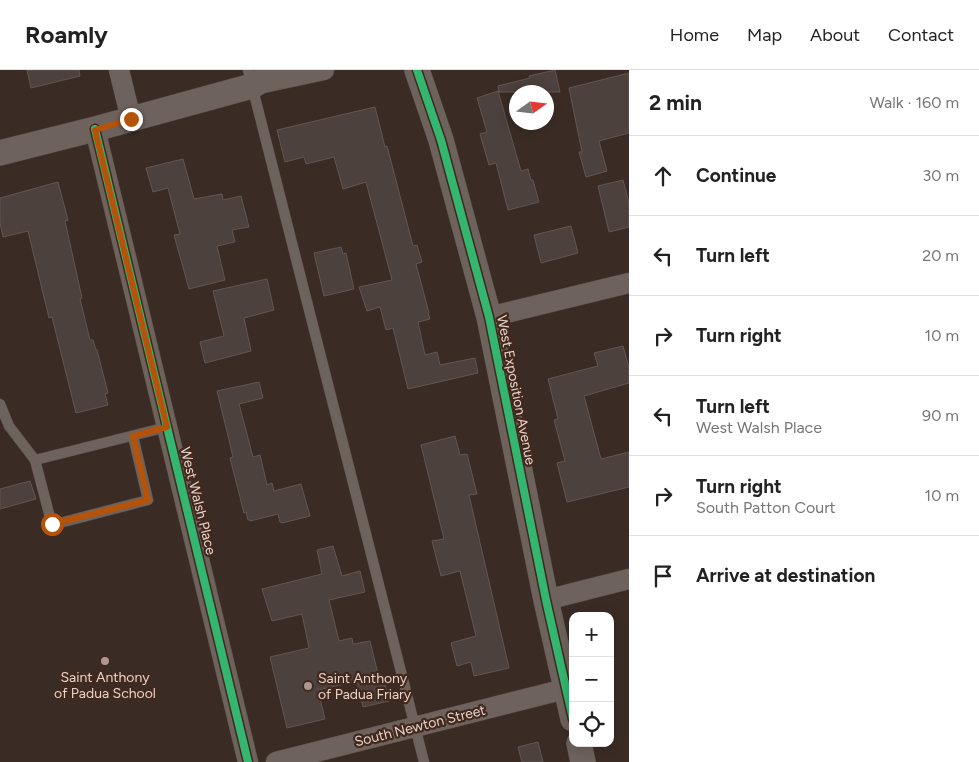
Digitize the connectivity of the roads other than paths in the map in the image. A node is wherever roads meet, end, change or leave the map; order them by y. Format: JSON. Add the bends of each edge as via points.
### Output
{"nodes":[{"id":1,"x":119,"y":70,"type":"edge"},
{"id":2,"x":280,"y":70,"type":"edge"},
{"id":3,"x":324,"y":70,"type":"edge"},
{"id":4,"x":418,"y":70,"type":"edge"},
{"id":5,"x":250,"y":78,"type":"edge"},
{"id":6,"x":131,"y":119,"type":"junction"},
{"id":7,"x":95,"y":130,"type":"junction"},
{"id":8,"x":1,"y":149,"type":"edge"},
{"id":9,"x":629,"y":283,"type":"edge"},
{"id":10,"x":489,"y":317,"type":"junction"},
{"id":11,"x":0,"y":404,"type":"edge"},
{"id":12,"x":167,"y":427,"type":"junction"},
{"id":13,"x":133,"y":436,"type":"junction"},
{"id":14,"x":35,"y":460,"type":"junction"},
{"id":15,"x":629,"y":579,"type":"edge"},
{"id":16,"x":546,"y":600,"type":"junction"},
{"id":17,"x":565,"y":690,"type":"junction"},
{"id":18,"x":569,"y":704,"type":"edge"},
{"id":19,"x":416,"y":727,"type":"junction"},
{"id":20,"x":580,"y":747,"type":"edge"},
{"id":21,"x":248,"y":762,"type":"edge"},
{"id":22,"x":276,"y":762,"type":"edge"},
{"id":23,"x":424,"y":762,"type":"edge"},
{"id":24,"x":583,"y":762,"type":"edge"}],
"edges":[{"from":1,"to":6,"type":"street"},
{"from":2,"to":5,"type":"street"},
{"from":3,"to":5,"type":"street"},
{"from":4,"to":10,"type":"street","name":"West Exposition Avenue","via":[[442,140]]},
{"from":5,"to":6,"type":"street"},
{"from":5,"to":19,"type":"lane"},
{"from":6,"to":7,"type":"street"},
{"from":7,"to":8,"type":"street"},
{"from":7,"to":12,"type":"street","name":"West Walsh Place"},
{"from":9,"to":10,"type":"street"},
{"from":10,"to":16,"type":"street","name":"West Exposition Avenue"},
{"from":11,"to":14,"type":"lane","via":[[10,426]]},
{"from":12,"to":13,"type":"lane"},
{"from":12,"to":21,"type":"street","name":"West Walsh Place"},
{"from":13,"to":14,"type":"lane"},
{"from":13,"to":14,"type":"lane","via":[[148,500],[62,522],[52,524]]},
{"from":15,"to":16,"type":"street"},
{"from":16,"to":17,"type":"street","name":"West Exposition Avenue"},
{"from":17,"to":18,"type":"street","name":"West Exposition Avenue"},
{"from":17,"to":19,"type":"street","name":"South Newton Street"},
{"from":19,"to":22,"type":"street","name":"South Newton Street"},
{"from":19,"to":23,"type":"lane"},
{"from":20,"to":24,"type":"street"}]}
